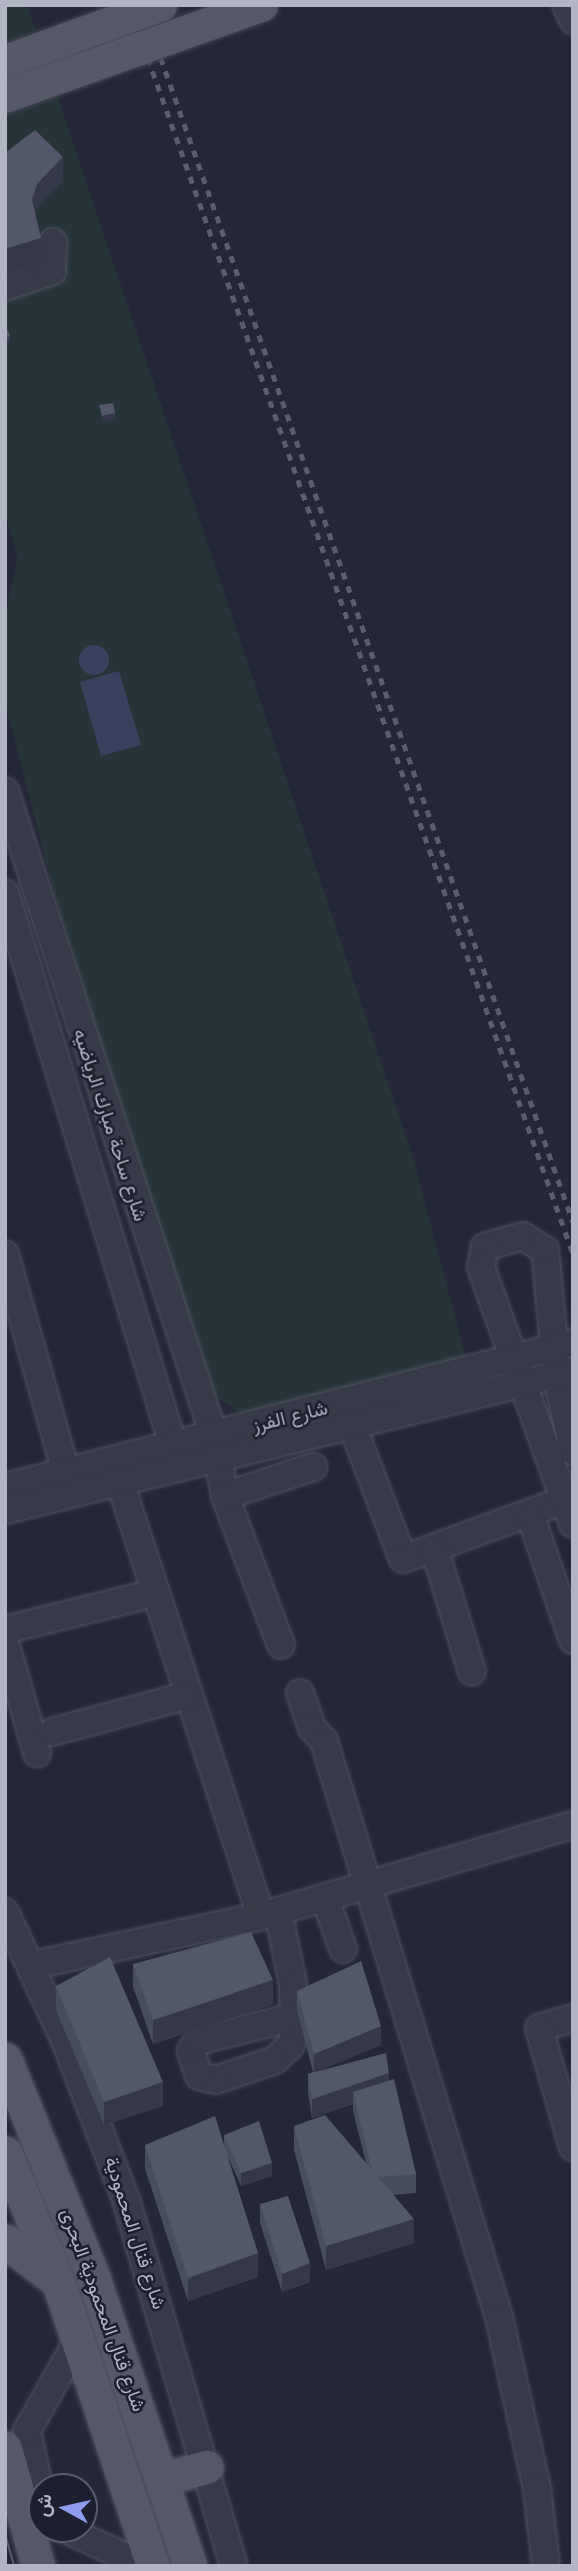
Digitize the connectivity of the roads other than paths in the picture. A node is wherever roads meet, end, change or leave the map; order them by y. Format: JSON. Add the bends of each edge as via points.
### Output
{"nodes":[{"id":1,"x":160,"y":5,"type":"edge"},
{"id":2,"x":261,"y":5,"type":"edge"},
{"id":3,"x":566,"y":5,"type":"edge"},
{"id":4,"x":573,"y":20,"type":"edge"},
{"id":5,"x":5,"y":61,"type":"edge"},
{"id":6,"x":5,"y":96,"type":"edge"},
{"id":7,"x":53,"y":242,"type":"dead end"},
{"id":8,"x":5,"y":287,"type":"edge"},
{"id":9,"x":5,"y":791,"type":"edge"},
{"id":10,"x":11,"y":834,"type":"edge"},
{"id":11,"x":15,"y":862,"type":"edge"},
{"id":12,"x":5,"y":893,"type":"edge"},
{"id":13,"x":5,"y":1254,"type":"edge"},
{"id":14,"x":563,"y":1345,"type":"edge"},
{"id":15,"x":517,"y":1371,"type":"junction"},
{"id":16,"x":565,"y":1373,"type":"edge"},
{"id":17,"x":352,"y":1425,"type":"junction"},
{"id":18,"x":561,"y":1439,"type":"edge"},
{"id":19,"x":217,"y":1447,"type":"junction"},
{"id":20,"x":177,"y":1458,"type":"junction"},
{"id":21,"x":313,"y":1467,"type":"dead end"},
{"id":22,"x":66,"y":1473,"type":"junction"},
{"id":23,"x":120,"y":1482,"type":"junction"},
{"id":24,"x":5,"y":1487,"type":"edge"},
{"id":25,"x":566,"y":1492,"type":"edge"},
{"id":26,"x":225,"y":1496,"type":"junction"},
{"id":27,"x":5,"y":1510,"type":"edge"},
{"id":28,"x":530,"y":1514,"type":"junction"},
{"id":29,"x":435,"y":1550,"type":"junction"},
{"id":30,"x":154,"y":1593,"type":"junction"},
{"id":31,"x":5,"y":1630,"type":"edge"},
{"id":32,"x":573,"y":1640,"type":"edge"},
{"id":33,"x":5,"y":1642,"type":"edge"},
{"id":34,"x":281,"y":1645,"type":"dead end"},
{"id":35,"x":472,"y":1672,"type":"dead end"},
{"id":36,"x":300,"y":1693,"type":"dead end"},
{"id":37,"x":185,"y":1696,"type":"junction"},
{"id":38,"x":573,"y":1825,"type":"edge"},
{"id":39,"x":369,"y":1886,"type":"junction"},
{"id":40,"x":325,"y":1898,"type":"junction"},
{"id":41,"x":5,"y":1912,"type":"edge"},
{"id":42,"x":269,"y":1914,"type":"junction"},
{"id":43,"x":343,"y":1949,"type":"dead end"},
{"id":44,"x":33,"y":1965,"type":"junction"},
{"id":45,"x":294,"y":2017,"type":"dead end"},
{"id":46,"x":573,"y":2018,"type":"edge"},
{"id":47,"x":5,"y":2059,"type":"edge"},
{"id":48,"x":573,"y":2147,"type":"edge"},
{"id":49,"x":5,"y":2152,"type":"edge"},
{"id":50,"x":5,"y":2241,"type":"edge"},
{"id":51,"x":58,"y":2281,"type":"junction"},
{"id":52,"x":78,"y":2340,"type":"junction"},
{"id":53,"x":5,"y":2448,"type":"edge"},
{"id":54,"x":206,"y":2467,"type":"junction"},
{"id":55,"x":163,"y":2479,"type":"junction"},
{"id":56,"x":21,"y":2490,"type":"edge"},
{"id":57,"x":95,"y":2543,"type":"edge"},
{"id":58,"x":38,"y":2566,"type":"edge"},
{"id":59,"x":145,"y":2566,"type":"edge"},
{"id":60,"x":153,"y":2566,"type":"edge"},
{"id":61,"x":190,"y":2566,"type":"edge"},
{"id":62,"x":234,"y":2566,"type":"edge"},
{"id":63,"x":546,"y":2566,"type":"edge"}],
"edges":[{"from":1,"to":5,"type":"main road","bridge":true},
{"from":2,"to":6,"type":"main road","bridge":true},
{"from":3,"to":4,"type":"street"},
{"from":7,"to":8,"type":"street","via":[[52,271]]},
{"from":9,"to":10,"type":"street","name":"شارع ساحة مبارك الرياضيه"},
{"from":10,"to":11,"type":"street","name":"شارع ساحة مبارك الرياضيه"},
{"from":11,"to":19,"type":"street","name":"شارع ساحة مبارك الرياضيه"},
{"from":12,"to":20,"type":"street","name":"شارع ساحة مبارك الرياضيه"},
{"from":13,"to":22,"type":"street"},
{"from":14,"to":15,"type":"street","name":"شارع الفرز"},
{"from":14,"to":15,"type":"street","via":[[540,1241],[523,1236],[485,1247],[481,1267]]},
{"from":14,"to":16,"type":"street"},
{"from":15,"to":16,"type":"street","name":"شارع الفرز"},
{"from":15,"to":17,"type":"street","name":"شارع الفرز"},
{"from":15,"to":18,"type":"street"},
{"from":15,"to":19,"type":"street","name":"شارع الفرز"},
{"from":16,"to":18,"type":"street"},
{"from":17,"to":19,"type":"street","name":"شارع الفرز"},
{"from":17,"to":29,"type":"street","via":[[401,1557]]},
{"from":18,"to":25,"type":"street"},
{"from":19,"to":20,"type":"street","name":"شارع الفرز"},
{"from":19,"to":26,"type":"street","name":"شارع ساحة مبارك الرياضيه"},
{"from":20,"to":22,"type":"street","name":"شارع الفرز"},
{"from":20,"to":23,"type":"street","name":"شارع الفرز"},
{"from":21,"to":26,"type":"street"},
{"from":22,"to":24,"type":"street","name":"شارع الفرز"},
{"from":23,"to":27,"type":"street","name":"شارع الفرز"},
{"from":23,"to":30,"type":"street"},
{"from":25,"to":28,"type":"street"},
{"from":26,"to":34,"type":"street","name":"شارع ساحة مبارك الرياضيه"},
{"from":28,"to":29,"type":"street"},
{"from":28,"to":32,"type":"street"},
{"from":29,"to":35,"type":"street"},
{"from":30,"to":31,"type":"street"},
{"from":30,"to":37,"type":"street"},
{"from":33,"to":37,"type":"street","via":[[45,1742]]},
{"from":36,"to":39,"type":"street","via":[[312,1728],[324,1741]]},
{"from":37,"to":42,"type":"street"},
{"from":38,"to":39,"type":"street"},
{"from":39,"to":40,"type":"street"},
{"from":39,"to":63,"type":"street","via":[[499,2317],[537,2488]]},
{"from":40,"to":42,"type":"street"},
{"from":40,"to":43,"type":"street"},
{"from":41,"to":44,"type":"street","name":"شارع قنال المحمودية"},
{"from":42,"to":44,"type":"street"},
{"from":42,"to":45,"type":"street"},
{"from":44,"to":54,"type":"street","name":"شارع قنال المحمودية","via":[[127,2203]]},
{"from":46,"to":48,"type":"street","via":[[539,2028]]},
{"from":47,"to":55,"type":"main road","name":"شارع قنال المحمودية البحرى","via":[[93,2277]]},
{"from":49,"to":51,"type":"main road","name":"شارع قنال المحمودية البحرى"},
{"from":50,"to":51,"type":"main road"},
{"from":51,"to":52,"type":"main road","name":"شارع قنال المحمودية البحرى"},
{"from":52,"to":56,"type":"street","via":[[27,2431]]},
{"from":52,"to":60,"type":"main road","name":"شارع قنال المحمودية البحرى"},
{"from":53,"to":56,"type":"main road"},
{"from":54,"to":55,"type":"main road"},
{"from":54,"to":62,"type":"street","name":"شارع قنال المحمودية"},
{"from":55,"to":61,"type":"main road","name":"شارع قنال المحمودية البحرى"},
{"from":56,"to":58,"type":"main road"},
{"from":57,"to":59,"type":"street"}]}
